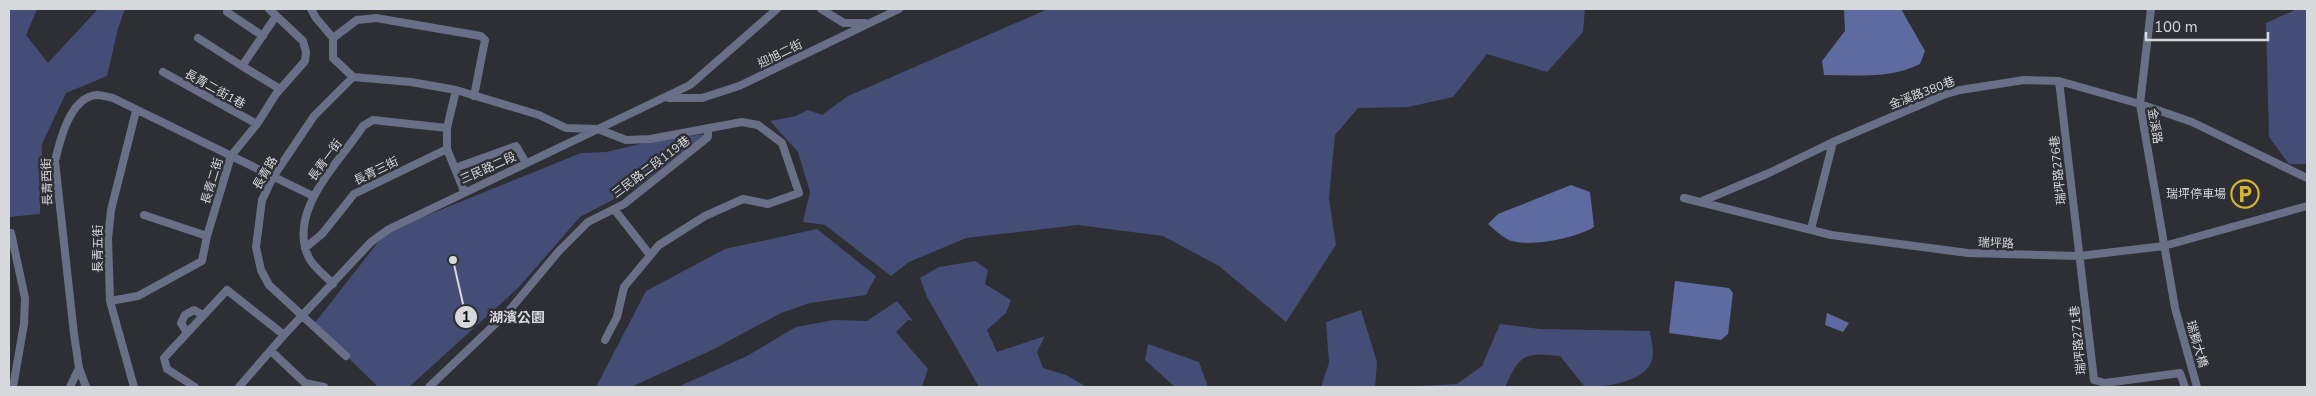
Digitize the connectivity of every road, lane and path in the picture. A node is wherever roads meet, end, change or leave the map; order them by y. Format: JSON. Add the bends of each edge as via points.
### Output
{"nodes":[{"id":1,"x":269,"y":9,"type":"edge"},
{"id":2,"x":311,"y":9,"type":"edge"},
{"id":3,"x":777,"y":9,"type":"edge"},
{"id":4,"x":821,"y":9,"type":"edge"},
{"id":5,"x":900,"y":9,"type":"edge"},
{"id":6,"x":2151,"y":9,"type":"edge"},
{"id":7,"x":227,"y":12,"type":"dead end"},
{"id":8,"x":276,"y":16,"type":"junction"},
{"id":9,"x":867,"y":24,"type":"junction"},
{"id":10,"x":263,"y":36,"type":"junction"},
{"id":11,"x":198,"y":38,"type":"dead end"},
{"id":12,"x":333,"y":38,"type":"junction"},
{"id":13,"x":242,"y":66,"type":"junction"},
{"id":14,"x":163,"y":72,"type":"dead end"},
{"id":15,"x":353,"y":78,"type":"junction"},
{"id":16,"x":2059,"y":81,"type":"junction"},
{"id":17,"x":280,"y":89,"type":"junction"},
{"id":18,"x":456,"y":90,"type":"junction"},
{"id":19,"x":474,"y":96,"type":"junction"},
{"id":20,"x":666,"y":98,"type":"junction"},
{"id":21,"x":2140,"y":104,"type":"junction"},
{"id":22,"x":136,"y":111,"type":"junction"},
{"id":23,"x":257,"y":124,"type":"junction"},
{"id":24,"x":447,"y":128,"type":"junction"},
{"id":25,"x":708,"y":128,"type":"junction"},
{"id":26,"x":598,"y":129,"type":"junction"},
{"id":27,"x":1833,"y":142,"type":"junction"},
{"id":28,"x":447,"y":149,"type":"junction"},
{"id":29,"x":231,"y":156,"type":"junction"},
{"id":30,"x":526,"y":163,"type":"junction"},
{"id":31,"x":455,"y":168,"type":"junction"},
{"id":32,"x":273,"y":177,"type":"junction"},
{"id":33,"x":2307,"y":178,"type":"edge"},
{"id":34,"x":464,"y":192,"type":"junction"},
{"id":35,"x":312,"y":196,"type":"junction"},
{"id":36,"x":1684,"y":198,"type":"dead end"},
{"id":37,"x":1700,"y":202,"type":"junction"},
{"id":38,"x":2307,"y":206,"type":"edge"},
{"id":39,"x":614,"y":209,"type":"junction"},
{"id":40,"x":144,"y":215,"type":"dead end"},
{"id":41,"x":1811,"y":229,"type":"junction"},
{"id":42,"x":11,"y":233,"type":"dead end"},
{"id":43,"x":207,"y":236,"type":"junction"},
{"id":44,"x":2164,"y":246,"type":"junction"},
{"id":45,"x":305,"y":248,"type":"junction"},
{"id":46,"x":650,"y":255,"type":"junction"},
{"id":47,"x":2080,"y":256,"type":"junction"},
{"id":48,"x":333,"y":284,"type":"junction"},
{"id":49,"x":110,"y":301,"type":"junction"},
{"id":50,"x":2175,"y":308,"type":"joint"},
{"id":51,"x":203,"y":315,"type":"junction"},
{"id":52,"x":302,"y":317,"type":"junction"},
{"id":53,"x":187,"y":333,"type":"junction"},
{"id":54,"x":284,"y":335,"type":"junction"},
{"id":55,"x":604,"y":340,"type":"dead end"},
{"id":56,"x":270,"y":351,"type":"junction"},
{"id":57,"x":346,"y":356,"type":"dead end"},
{"id":58,"x":79,"y":368,"type":"junction"},
{"id":59,"x":13,"y":387,"type":"edge"},
{"id":60,"x":70,"y":387,"type":"edge"},
{"id":61,"x":86,"y":387,"type":"edge"},
{"id":62,"x":134,"y":387,"type":"edge"},
{"id":63,"x":195,"y":387,"type":"edge"},
{"id":64,"x":240,"y":387,"type":"edge"},
{"id":65,"x":324,"y":387,"type":"edge"},
{"id":66,"x":429,"y":387,"type":"edge"},
{"id":67,"x":2185,"y":387,"type":"edge"},
{"id":68,"x":2197,"y":387,"type":"edge"}],
"edges":[{"from":1,"to":8,"type":"street"},
{"from":2,"to":12,"type":"street"},
{"from":3,"to":20,"type":"street","name":"三民路二段","via":[[690,85]]},
{"from":4,"to":9,"type":"street","via":[[844,23]]},
{"from":5,"to":9,"type":"street","name":"迎旭二街"},
{"from":6,"to":21,"type":"street","name":"金溪路"},
{"from":7,"to":10,"type":"street"},
{"from":8,"to":10,"type":"street"},
{"from":8,"to":17,"type":"street","name":"長青二街","via":[[303,41],[306,52],[305,61]]},
{"from":9,"to":20,"type":"street","name":"迎旭二街","via":[[739,86],[702,98]]},
{"from":10,"to":13,"type":"street"},
{"from":11,"to":13,"type":"street"},
{"from":12,"to":15,"type":"street","via":[[333,58]]},
{"from":12,"to":19,"type":"street","via":[[357,20],[376,18],[481,36],[485,40]]},
{"from":13,"to":17,"type":"street"},
{"from":14,"to":23,"type":"street","name":"長青二街1巷"},
{"from":15,"to":18,"type":"street","via":[[411,82]]},
{"from":15,"to":32,"type":"street","name":"長青路","via":[[314,116]]},
{"from":16,"to":21,"type":"street","name":"金溪路380巷"},
{"from":16,"to":27,"type":"street","name":"金溪路380巷","via":[[2024,80],[1951,93]]},
{"from":16,"to":47,"type":"street","name":"瑞坪路276巷"},
{"from":17,"to":23,"type":"street","name":"長青二街"},
{"from":18,"to":19,"type":"street"},
{"from":18,"to":24,"type":"street"},
{"from":19,"to":26,"type":"street","via":[[539,115],[566,128]]},
{"from":20,"to":26,"type":"street","name":"三民路二段"},
{"from":21,"to":33,"type":"street","name":"金溪路380巷","via":[[2192,122]]},
{"from":21,"to":44,"type":"street","name":"金溪路"},
{"from":22,"to":29,"type":"street","name":"長青西街"},
{"from":22,"to":49,"type":"street","name":"長青五街","via":[[111,210],[108,238]]},
{"from":22,"to":58,"type":"street","name":"長青西街","via":[[113,98],[98,95],[87,98],[75,108],[59,142],[55,161]]},
{"from":23,"to":29,"type":"street","name":"長青二街"},
{"from":24,"to":28,"type":"street"},
{"from":24,"to":35,"type":"street","name":"長青一街","via":[[373,120],[363,126]]},
{"from":25,"to":26,"type":"street","via":[[626,140]]},
{"from":25,"to":39,"type":"street","name":"三民路二段119巷","via":[[708,137]]},
{"from":25,"to":46,"type":"street","via":[[742,122],[758,125],[770,133],[786,151],[799,193],[768,204],[743,199],[679,230]]},
{"from":26,"to":30,"type":"street","name":"三民路二段"},
{"from":27,"to":37,"type":"street","name":"金溪路380巷"},
{"from":27,"to":41,"type":"street"},
{"from":28,"to":31,"type":"street"},
{"from":28,"to":45,"type":"street","name":"長青三街","via":[[354,194],[322,234]]},
{"from":29,"to":32,"type":"street","name":"長青西街"},
{"from":29,"to":43,"type":"street","name":"長青二街"},
{"from":30,"to":31,"type":"street","via":[[516,146]]},
{"from":30,"to":34,"type":"street","name":"三民路二段"},
{"from":31,"to":34,"type":"street"},
{"from":32,"to":35,"type":"street","name":"長青西街"},
{"from":32,"to":52,"type":"street","name":"長青路","via":[[262,200],[256,248],[261,270],[270,285]]},
{"from":34,"to":48,"type":"street","name":"三民路二段","via":[[389,228],[371,242]]},
{"from":35,"to":45,"type":"street","name":"長青一街","via":[[304,224]]},
{"from":36,"to":37,"type":"street","name":"瑞坪路"},
{"from":37,"to":41,"type":"street","name":"瑞坪路"},
{"from":38,"to":44,"type":"street","name":"瑞坪路"},
{"from":39,"to":46,"type":"street"},
{"from":39,"to":66,"type":"street","name":"三民路二段119巷","via":[[588,222],[558,251],[508,312]]},
{"from":40,"to":43,"type":"street"},
{"from":41,"to":47,"type":"street","name":"瑞坪路","via":[[1831,235],[1968,253]]},
{"from":42,"to":59,"type":"street","via":[[25,298]]},
{"from":43,"to":49,"type":"street","name":"長青二街","via":[[202,261],[138,296]]},
{"from":44,"to":47,"type":"street","name":"瑞坪路"},
{"from":44,"to":50,"type":"street","name":"金溪路"},
{"from":45,"to":48,"type":"street","name":"長青一街","via":[[310,261]]},
{"from":46,"to":55,"type":"street","via":[[624,287],[617,317]]},
{"from":47,"to":67,"type":"street","name":"瑞坪路271巷","via":[[2094,380],[2105,383],[2180,373]]},
{"from":48,"to":52,"type":"street","name":"三民路二段"},
{"from":49,"to":62,"type":"street","name":"長青五街"},
{"from":50,"to":68,"type":"street","name":"瑞獅大橋"},
{"from":51,"to":53,"type":"street"},
{"from":51,"to":53,"type":"street","via":[[194,310],[185,315],[182,323]]},
{"from":51,"to":54,"type":"street","via":[[226,290]]},
{"from":52,"to":54,"type":"street","name":"三民路二段"},
{"from":52,"to":57,"type":"street","name":"長青路"},
{"from":53,"to":63,"type":"street","via":[[164,358],[167,369]]},
{"from":54,"to":56,"type":"street","name":"三民路二段"},
{"from":56,"to":64,"type":"street","name":"三民路二段"},
{"from":56,"to":65,"type":"street","via":[[305,383]]},
{"from":58,"to":60,"type":"street"},
{"from":58,"to":61,"type":"street","name":"長青西街"}]}
